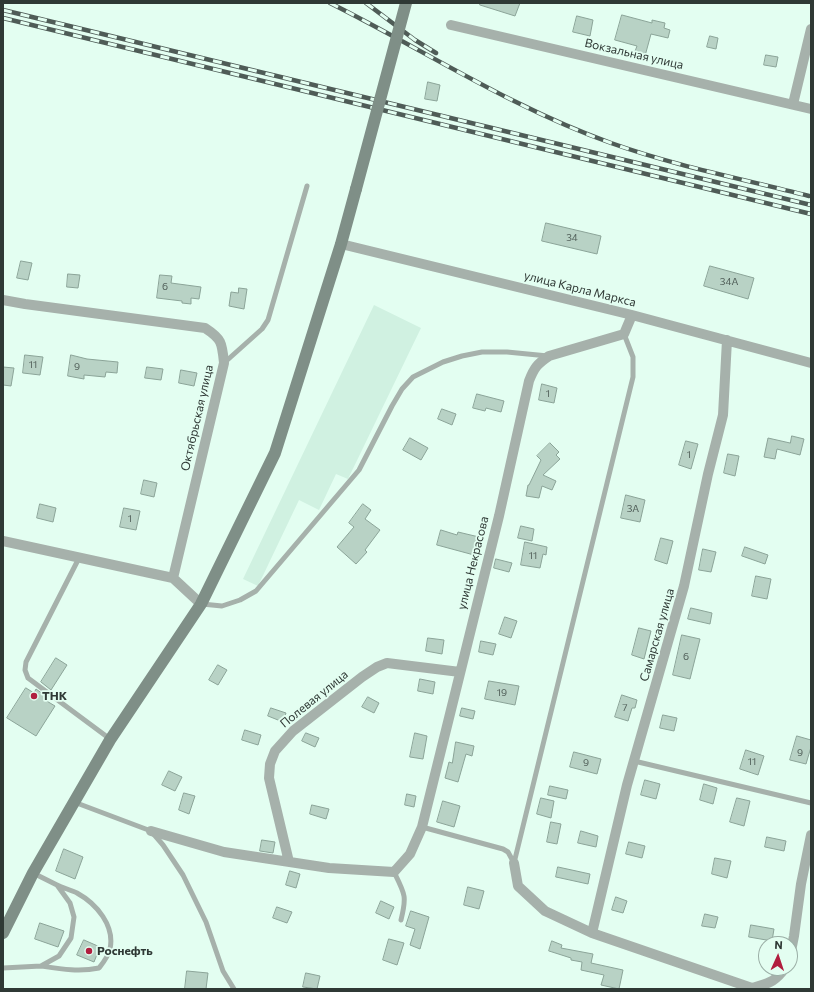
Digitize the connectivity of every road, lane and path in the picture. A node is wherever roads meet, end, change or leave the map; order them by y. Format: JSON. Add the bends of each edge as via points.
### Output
{"nodes":[{"id":1,"x":406,"y":3,"type":"edge"},
{"id":2,"x":451,"y":25,"type":"dead end"},
{"id":3,"x":811,"y":29,"type":"edge"},
{"id":4,"x":794,"y":104,"type":"junction"},
{"id":5,"x":811,"y":109,"type":"edge"},
{"id":6,"x":307,"y":186,"type":"dead end"},
{"id":7,"x":341,"y":244,"type":"junction"},
{"id":8,"x":3,"y":300,"type":"edge"},
{"id":9,"x":632,"y":315,"type":"junction"},
{"id":10,"x":624,"y":334,"type":"junction"},
{"id":11,"x":727,"y":340,"type":"junction"},
{"id":12,"x":549,"y":356,"type":"junction"},
{"id":13,"x":224,"y":363,"type":"junction"},
{"id":14,"x":811,"y":363,"type":"edge"},
{"id":15,"x":3,"y":541,"type":"edge"},
{"id":16,"x":79,"y":558,"type":"junction"},
{"id":17,"x":172,"y":578,"type":"junction"},
{"id":18,"x":201,"y":604,"type":"junction"},
{"id":19,"x":460,"y":672,"type":"junction"},
{"id":20,"x":110,"y":740,"type":"junction"},
{"id":21,"x":634,"y":761,"type":"junction"},
{"id":22,"x":74,"y":802,"type":"junction"},
{"id":23,"x":811,"y":803,"type":"edge"},
{"id":24,"x":422,"y":827,"type":"junction"},
{"id":25,"x":151,"y":831,"type":"junction"},
{"id":26,"x":811,"y":835,"type":"edge"},
{"id":27,"x":289,"y":862,"type":"junction"},
{"id":28,"x":514,"y":863,"type":"junction"},
{"id":29,"x":394,"y":872,"type":"junction"},
{"id":30,"x":33,"y":873,"type":"junction"},
{"id":31,"x":57,"y":885,"type":"junction"},
{"id":32,"x":401,"y":920,"type":"dead end"},
{"id":33,"x":3,"y":933,"type":"edge"},
{"id":34,"x":592,"y":933,"type":"junction"},
{"id":35,"x":794,"y":936,"type":"edge"},
{"id":36,"x":41,"y":966,"type":"junction"},
{"id":37,"x":3,"y":968,"type":"edge"},
{"id":38,"x":778,"y":976,"type":"edge"},
{"id":39,"x":234,"y":989,"type":"edge"},
{"id":40,"x":751,"y":989,"type":"edge"}],
"edges":[{"from":1,"to":7,"type":"street","bridge":true},
{"from":2,"to":4,"type":"street","name":"Вокзальная улица"},
{"from":3,"to":4,"type":"street"},
{"from":4,"to":5,"type":"street","name":"Вокзальная улица"},
{"from":6,"to":13,"type":"lane","via":[[268,320],[262,329]]},
{"from":7,"to":9,"type":"street","name":"улица Карла Маркса"},
{"from":7,"to":18,"type":"street","via":[[275,453]]},
{"from":8,"to":13,"type":"street","name":"Октябрьская улица","via":[[205,328],[217,336]]},
{"from":9,"to":10,"type":"street"},
{"from":9,"to":11,"type":"street","name":"улица Карла Маркса"},
{"from":10,"to":12,"type":"street","name":"улица Некрасова"},
{"from":10,"to":28,"type":"lane","via":[[633,358],[633,377]]},
{"from":11,"to":14,"type":"street","name":"улица Карла Маркса"},
{"from":11,"to":21,"type":"street","name":"Самарская улица","via":[[723,414],[684,586]]},
{"from":12,"to":18,"type":"lane","via":[[482,352],[443,362],[413,378],[402,389],[358,470],[256,591],[222,606]]},
{"from":12,"to":19,"type":"street","name":"улица Некрасова","via":[[538,363],[529,381]]},
{"from":13,"to":17,"type":"street","name":"Октябрьская улица"},
{"from":15,"to":16,"type":"street"},
{"from":16,"to":17,"type":"street"},
{"from":16,"to":20,"type":"lane","via":[[26,662],[25,670],[28,678]]},
{"from":17,"to":18,"type":"street"},
{"from":18,"to":20,"type":"street"},
{"from":19,"to":24,"type":"street","name":"улица Некрасова"},
{"from":19,"to":27,"type":"street","name":"Полевая улица","via":[[387,663],[362,677],[293,731],[275,751],[270,764],[269,778]]},
{"from":20,"to":22,"type":"street"},
{"from":21,"to":23,"type":"lane"},
{"from":21,"to":34,"type":"street","name":"Самарская улица"},
{"from":22,"to":25,"type":"lane"},
{"from":22,"to":30,"type":"street"},
{"from":24,"to":28,"type":"lane","via":[[503,849],[508,852]]},
{"from":24,"to":29,"type":"street","name":"улица Некрасова","via":[[410,854]]},
{"from":25,"to":27,"type":"street","via":[[224,852]]},
{"from":25,"to":39,"type":"lane","via":[[163,844],[183,875],[206,922],[223,971]]},
{"from":26,"to":35,"type":"street"},
{"from":27,"to":29,"type":"street","via":[[329,868]]},
{"from":28,"to":34,"type":"street","via":[[518,886],[545,911]]},
{"from":29,"to":32,"type":"lane","via":[[404,891],[405,902]]},
{"from":30,"to":31,"type":"lane"},
{"from":30,"to":33,"type":"street"},
{"from":31,"to":36,"type":"lane","via":[[70,903],[74,917],[71,938],[59,956]]},
{"from":31,"to":36,"type":"lane","via":[[78,893],[97,908],[109,932],[110,949],[99,968],[70,970]]},
{"from":34,"to":40,"type":"street"},
{"from":36,"to":37,"type":"lane"},
{"from":38,"to":40,"type":"street","via":[[763,986]]}]}
